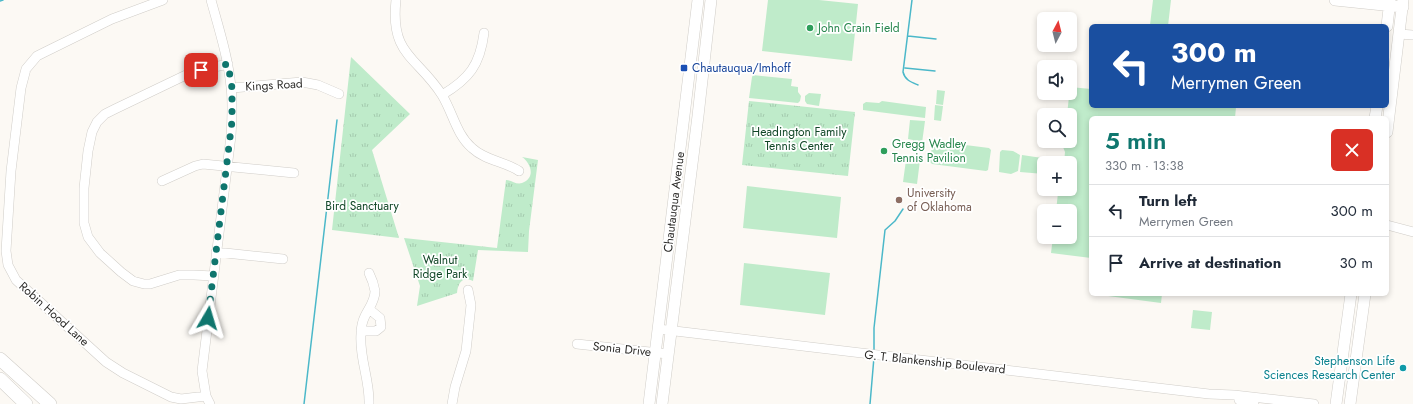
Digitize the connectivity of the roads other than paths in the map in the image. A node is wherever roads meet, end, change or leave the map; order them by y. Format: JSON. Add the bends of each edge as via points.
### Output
{"nodes":[{"id":1,"x":163,"y":0,"type":"edge"},
{"id":2,"x":211,"y":0,"type":"edge"},
{"id":3,"x":396,"y":0,"type":"edge"},
{"id":4,"x":698,"y":0,"type":"edge"},
{"id":5,"x":711,"y":0,"type":"edge"},
{"id":6,"x":1335,"y":0,"type":"edge"},
{"id":7,"x":1389,"y":3,"type":"edge"},
{"id":8,"x":1403,"y":3,"type":"edge"},
{"id":9,"x":1386,"y":24,"type":"edge"},
{"id":10,"x":484,"y":34,"type":"dead end"},
{"id":11,"x":1399,"y":34,"type":"junction"},
{"id":12,"x":1413,"y":34,"type":"edge"},
{"id":13,"x":228,"y":64,"type":"junction"},
{"id":14,"x":232,"y":88,"type":"junction"},
{"id":15,"x":339,"y":94,"type":"dead end"},
{"id":16,"x":442,"y":95,"type":"junction"},
{"id":17,"x":1389,"y":102,"type":"edge"},
{"id":18,"x":227,"y":165,"type":"junction"},
{"id":19,"x":519,"y":171,"type":"dead end"},
{"id":20,"x":294,"y":173,"type":"dead end"},
{"id":21,"x":162,"y":181,"type":"dead end"},
{"id":22,"x":1389,"y":226,"type":"edge"},
{"id":23,"x":1413,"y":232,"type":"edge"},
{"id":24,"x":216,"y":252,"type":"junction"},
{"id":25,"x":283,"y":259,"type":"dead end"},
{"id":26,"x":369,"y":273,"type":"dead end"},
{"id":27,"x":213,"y":276,"type":"junction"},
{"id":28,"x":468,"y":290,"type":"dead end"},
{"id":29,"x":1351,"y":296,"type":"edge"},
{"id":30,"x":1365,"y":296,"type":"edge"},
{"id":31,"x":369,"y":309,"type":"junction"},
{"id":32,"x":658,"y":329,"type":"junction"},
{"id":33,"x":671,"y":330,"type":"junction"},
{"id":34,"x":361,"y":331,"type":"junction"},
{"id":35,"x":577,"y":344,"type":"dead end"},
{"id":36,"x":655,"y":352,"type":"junction"},
{"id":37,"x":668,"y":354,"type":"junction"},
{"id":38,"x":0,"y":359,"type":"edge"},
{"id":39,"x":0,"y":379,"type":"edge"},
{"id":40,"x":1212,"y":394,"type":"junction"},
{"id":41,"x":208,"y":400,"type":"edge"},
{"id":42,"x":26,"y":404,"type":"edge"},
{"id":43,"x":50,"y":404,"type":"edge"},
{"id":44,"x":369,"y":404,"type":"edge"},
{"id":45,"x":452,"y":404,"type":"edge"},
{"id":46,"x":649,"y":404,"type":"edge"},
{"id":47,"x":662,"y":404,"type":"edge"},
{"id":48,"x":1254,"y":404,"type":"edge"},
{"id":49,"x":1314,"y":404,"type":"edge"},
{"id":50,"x":1336,"y":404,"type":"edge"},
{"id":51,"x":1350,"y":404,"type":"edge"}],
"edges":[{"from":1,"to":41,"type":"street","name":"Robin Hood Lane","via":[[112,19],[45,52],[26,69],[21,88],[11,171],[7,260],[16,280],[115,369],[170,396]]},
{"from":2,"to":13,"type":"street"},
{"from":3,"to":16,"type":"street","via":[[395,26],[402,46]]},
{"from":4,"to":32,"type":"main road","name":"Chautauqua Avenue"},
{"from":5,"to":33,"type":"main road","name":"Chautauqua Avenue"},
{"from":6,"to":7,"type":"main road"},
{"from":7,"to":8,"type":"main road"},
{"from":7,"to":9,"type":"main road"},
{"from":8,"to":11,"type":"main road"},
{"from":10,"to":16,"type":"street","via":[[480,54],[473,69],[461,82]]},
{"from":11,"to":12,"type":"street"},
{"from":11,"to":17,"type":"main road"},
{"from":13,"to":14,"type":"street"},
{"from":13,"to":27,"type":"street","via":[[188,74],[106,114],[97,122],[92,132],[84,188],[84,223],[88,237],[100,253],[128,277],[147,284],[179,275]]},
{"from":14,"to":15,"type":"street","name":"Kings Road","via":[[302,82],[318,85]]},
{"from":14,"to":18,"type":"street","via":[[232,121]]},
{"from":16,"to":19,"type":"street","via":[[465,142],[480,154]]},
{"from":18,"to":20,"type":"street"},
{"from":18,"to":21,"type":"street","via":[[200,164]]},
{"from":18,"to":24,"type":"street"},
{"from":22,"to":23,"type":"street"},
{"from":24,"to":25,"type":"street"},
{"from":24,"to":27,"type":"street"},
{"from":26,"to":31,"type":"street","via":[[374,295]]},
{"from":27,"to":41,"type":"street","via":[[202,371]]},
{"from":28,"to":45,"type":"street","via":[[471,305],[466,351]]},
{"from":29,"to":50,"type":"main road"},
{"from":30,"to":51,"type":"main road"},
{"from":31,"to":34,"type":"street"},
{"from":31,"to":34,"type":"street","via":[[380,318],[381,327],[376,331]]},
{"from":32,"to":33,"type":"street","name":"G. T. Blankenship Boulevard"},
{"from":32,"to":36,"type":"main road","name":"Chautauqua Avenue"},
{"from":33,"to":37,"type":"main road","name":"Chautauqua Avenue"},
{"from":33,"to":40,"type":"street","name":"G. T. Blankenship Boulevard"},
{"from":34,"to":44,"type":"street"},
{"from":35,"to":36,"type":"street","name":"Sonia Drive"},
{"from":36,"to":37,"type":"street","name":"Sonia Drive"},
{"from":36,"to":46,"type":"main road","name":"Chautauqua Avenue"},
{"from":37,"to":47,"type":"main road","name":"Chautauqua Avenue"},
{"from":38,"to":43,"type":"highway"},
{"from":39,"to":42,"type":"highway"},
{"from":40,"to":48,"type":"street","name":"G. T. Blankenship Boulevard"},
{"from":40,"to":49,"type":"street","name":"G. T. Blankenship Boulevard"}]}
